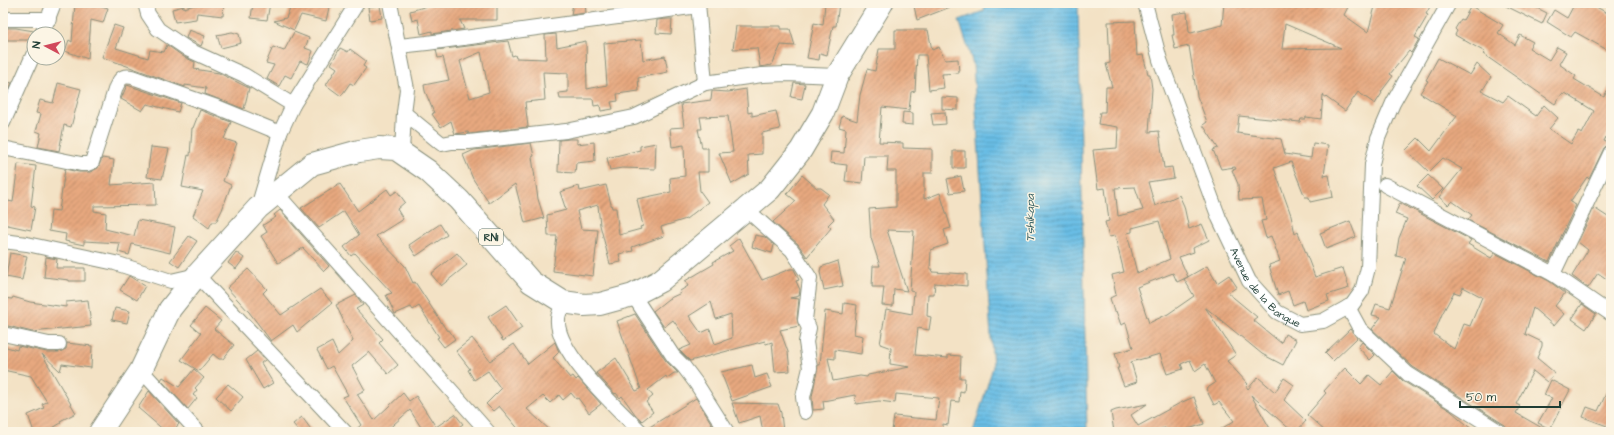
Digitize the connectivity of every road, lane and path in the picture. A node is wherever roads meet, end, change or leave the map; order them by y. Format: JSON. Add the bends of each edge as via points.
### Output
{"nodes":[{"id":1,"x":54,"y":3,"type":"edge"},
{"id":2,"x":145,"y":3,"type":"edge"},
{"id":3,"x":357,"y":3,"type":"edge"},
{"id":4,"x":390,"y":3,"type":"edge"},
{"id":5,"x":882,"y":3,"type":"edge"},
{"id":6,"x":1145,"y":3,"type":"edge"},
{"id":7,"x":1449,"y":3,"type":"edge"},
{"id":8,"x":698,"y":5,"type":"edge"},
{"id":9,"x":3,"y":19,"type":"edge"},
{"id":10,"x":49,"y":19,"type":"junction"},
{"id":11,"x":46,"y":26,"type":"edge"},
{"id":12,"x":399,"y":46,"type":"junction"},
{"id":13,"x":28,"y":66,"type":"edge"},
{"id":14,"x":837,"y":76,"type":"junction"},
{"id":15,"x":705,"y":84,"type":"junction"},
{"id":16,"x":293,"y":106,"type":"junction"},
{"id":17,"x":404,"y":113,"type":"junction"},
{"id":18,"x":3,"y":123,"type":"edge"},
{"id":19,"x":280,"y":133,"type":"junction"},
{"id":20,"x":3,"y":148,"type":"edge"},
{"id":21,"x":402,"y":152,"type":"junction"},
{"id":22,"x":1611,"y":152,"type":"edge"},
{"id":23,"x":1385,"y":185,"type":"dead end"},
{"id":24,"x":277,"y":194,"type":"junction"},
{"id":25,"x":258,"y":208,"type":"junction"},
{"id":26,"x":746,"y":209,"type":"junction"},
{"id":27,"x":3,"y":241,"type":"edge"},
{"id":28,"x":1553,"y":274,"type":"junction"},
{"id":29,"x":197,"y":275,"type":"junction"},
{"id":30,"x":632,"y":295,"type":"junction"},
{"id":31,"x":563,"y":302,"type":"junction"},
{"id":32,"x":1348,"y":307,"type":"junction"},
{"id":33,"x":1611,"y":314,"type":"edge"},
{"id":34,"x":3,"y":334,"type":"edge"},
{"id":35,"x":59,"y":344,"type":"dead end"},
{"id":36,"x":141,"y":370,"type":"junction"},
{"id":37,"x":805,"y":412,"type":"dead end"},
{"id":38,"x":100,"y":432,"type":"edge"},
{"id":39,"x":198,"y":432,"type":"edge"},
{"id":40,"x":344,"y":432,"type":"edge"},
{"id":41,"x":488,"y":432,"type":"edge"},
{"id":42,"x":641,"y":432,"type":"edge"},
{"id":43,"x":727,"y":432,"type":"edge"},
{"id":44,"x":1500,"y":432,"type":"edge"}],
"edges":[{"from":1,"to":10,"type":"street"},
{"from":2,"to":16,"type":"street","via":[[148,14],[158,29],[189,50],[244,76]]},
{"from":3,"to":16,"type":"street"},
{"from":4,"to":12,"type":"street"},
{"from":5,"to":14,"type":"highway","number":"RN1"},
{"from":6,"to":32,"type":"street","name":"Avenue de la Banque","via":[[1162,68],[1219,218],[1249,281],[1277,312],[1300,324],[1323,321]]},
{"from":7,"to":32,"type":"street","name":"Avenue de la Banque","via":[[1393,103],[1378,138],[1372,164],[1368,268],[1362,291]]},
{"from":8,"to":12,"type":"street"},
{"from":8,"to":15,"type":"street"},
{"from":9,"to":10,"type":"street"},
{"from":10,"to":11,"type":"street"},
{"from":12,"to":17,"type":"street","via":[[407,89]]},
{"from":13,"to":18,"type":"street"},
{"from":14,"to":15,"type":"street","via":[[762,75]]},
{"from":14,"to":26,"type":"highway","number":"RN1","via":[[823,113],[801,150],[770,189]]},
{"from":15,"to":17,"type":"street","via":[[634,117],[566,131],[469,142],[442,144]]},
{"from":16,"to":19,"type":"street"},
{"from":17,"to":21,"type":"street"},
{"from":19,"to":20,"type":"street","via":[[217,107],[126,76],[120,78],[116,88],[92,162],[81,164]]},
{"from":19,"to":25,"type":"street"},
{"from":21,"to":24,"type":"highway","number":"RN1","via":[[396,149],[359,151],[312,164]]},
{"from":21,"to":31,"type":"highway","number":"RN1","via":[[428,171],[459,200],[530,282]]},
{"from":22,"to":28,"type":"street"},
{"from":23,"to":28,"type":"street"},
{"from":24,"to":25,"type":"highway","number":"RN1"},
{"from":24,"to":41,"type":"street"},
{"from":25,"to":29,"type":"highway","number":"RN1"},
{"from":26,"to":30,"type":"highway","number":"RN1","via":[[660,281]]},
{"from":26,"to":37,"type":"street","via":[[792,250],[810,278],[805,320],[809,328],[806,342],[810,368],[802,398]]},
{"from":27,"to":29,"type":"street","via":[[115,263],[171,281]]},
{"from":28,"to":33,"type":"street"},
{"from":29,"to":36,"type":"highway","number":"RN1","via":[[170,309]]},
{"from":29,"to":40,"type":"street"},
{"from":30,"to":31,"type":"highway","number":"RN1","via":[[600,304]]},
{"from":30,"to":43,"type":"street","via":[[672,356],[696,383]]},
{"from":31,"to":42,"type":"street","via":[[558,320],[566,346],[593,383]]},
{"from":32,"to":44,"type":"street","via":[[1360,329],[1408,374]]},
{"from":34,"to":35,"type":"street"},
{"from":36,"to":38,"type":"highway","number":"RN1"},
{"from":36,"to":39,"type":"street"}]}
